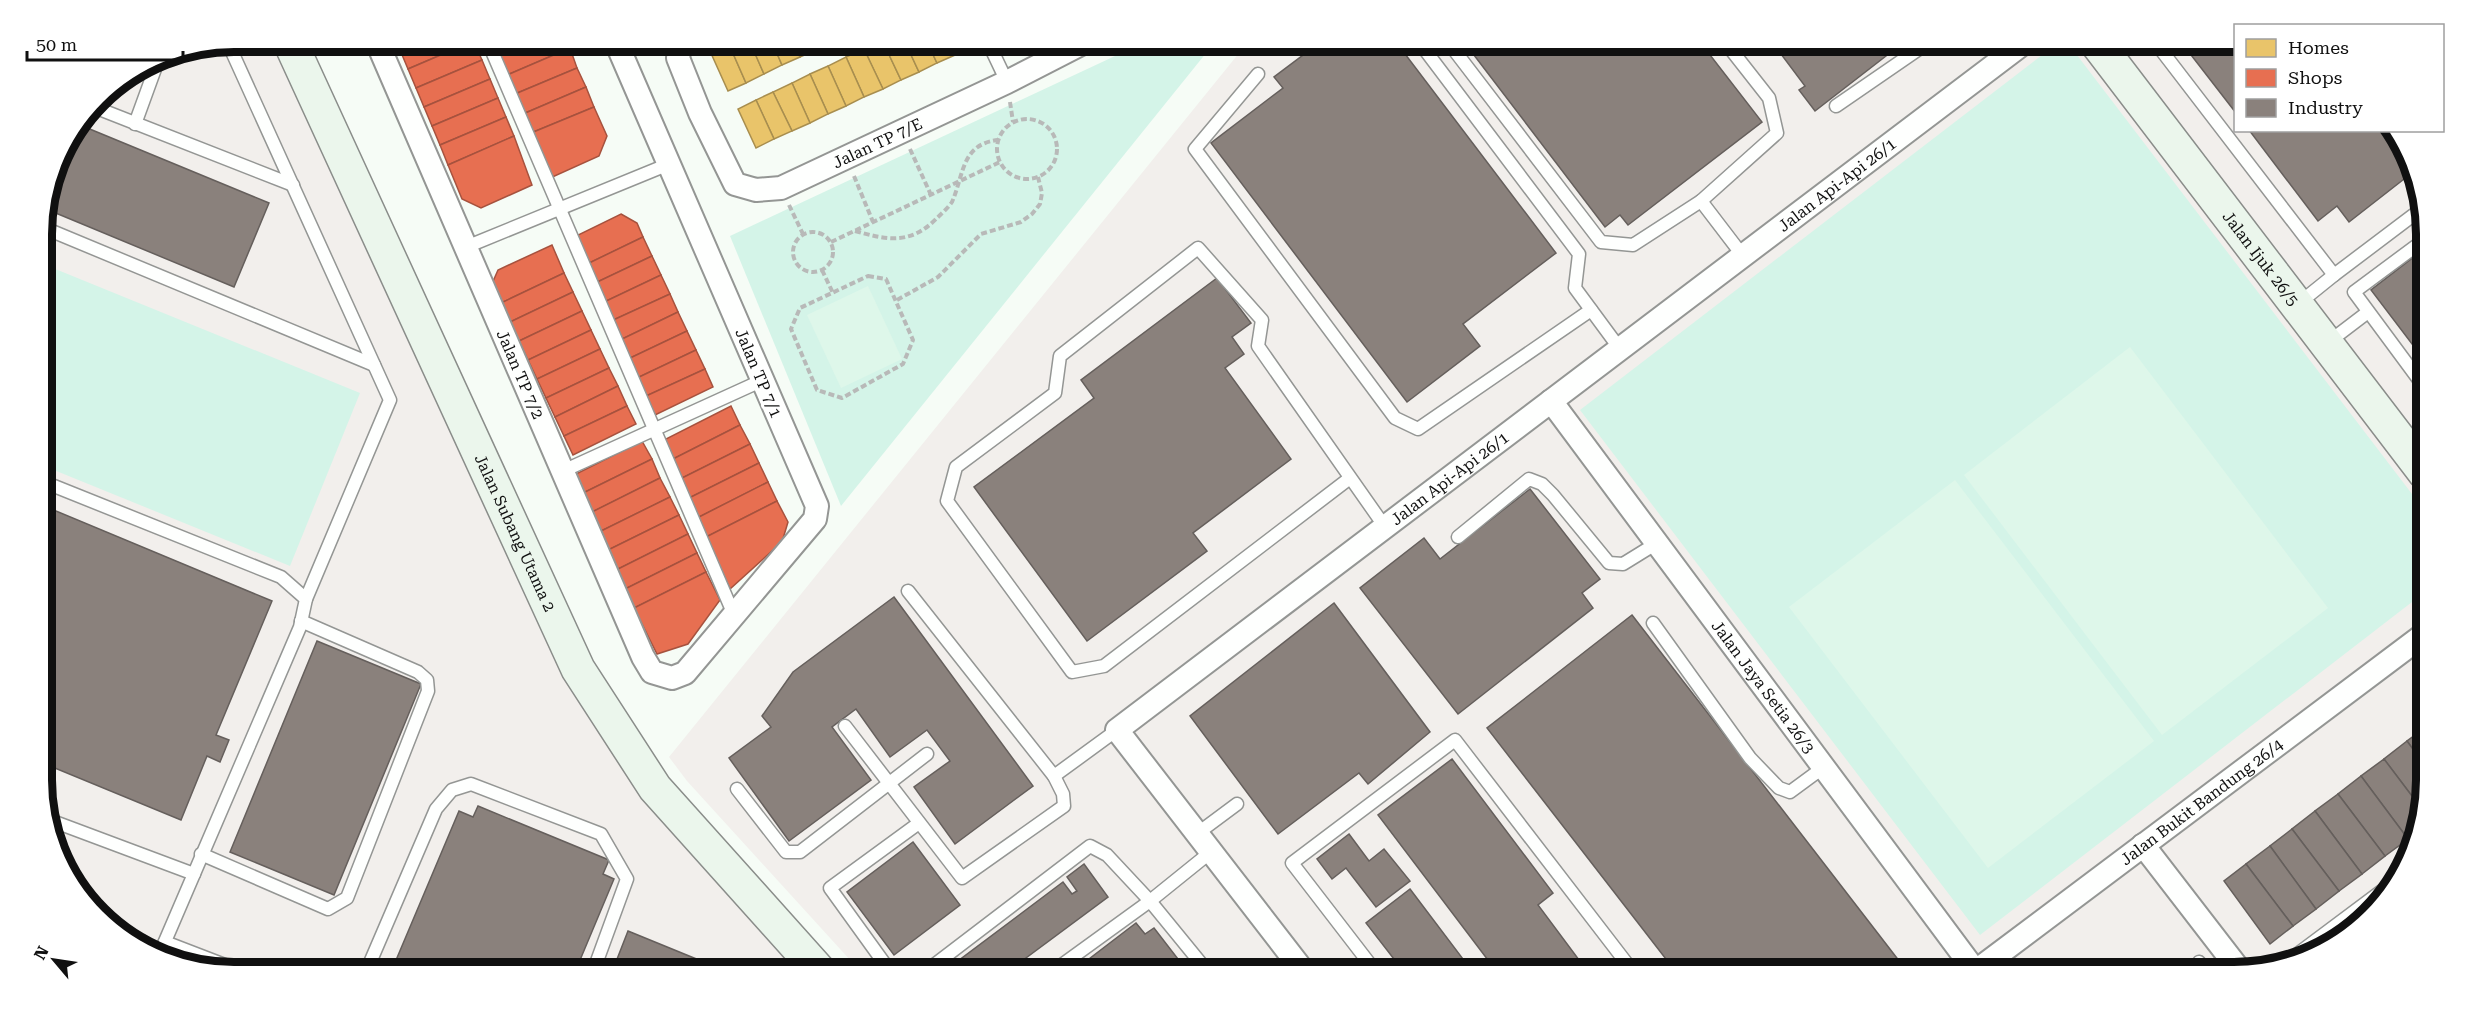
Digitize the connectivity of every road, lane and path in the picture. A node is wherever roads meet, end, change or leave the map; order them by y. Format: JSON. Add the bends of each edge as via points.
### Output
{"nodes":[{"id":1,"x":1427,"y":52,"type":"edge"},
{"id":2,"x":1456,"y":52,"type":"edge"},
{"id":3,"x":1733,"y":52,"type":"edge"},
{"id":4,"x":1914,"y":52,"type":"edge"},
{"id":5,"x":2012,"y":52,"type":"edge"},
{"id":6,"x":2104,"y":52,"type":"edge"},
{"id":7,"x":2163,"y":52,"type":"edge"},
{"id":8,"x":233,"y":53,"type":"edge"},
{"id":9,"x":295,"y":53,"type":"edge"},
{"id":10,"x":382,"y":53,"type":"edge"},
{"id":11,"x":493,"y":53,"type":"edge"},
{"id":12,"x":621,"y":53,"type":"edge"},
{"id":13,"x":679,"y":53,"type":"edge"},
{"id":14,"x":993,"y":53,"type":"edge"},
{"id":15,"x":1064,"y":53,"type":"edge"},
{"id":16,"x":154,"y":71,"type":"edge"},
{"id":17,"x":1258,"y":74,"type":"dead end"},
{"id":18,"x":1007,"y":82,"type":"junction"},
{"id":19,"x":1836,"y":106,"type":"dead end"},
{"id":20,"x":102,"y":110,"type":"edge"},
{"id":21,"x":135,"y":124,"type":"junction"},
{"id":22,"x":902,"y":132,"type":"junction"},
{"id":23,"x":998,"y":140,"type":"junction"},
{"id":24,"x":846,"y":157,"type":"junction"},
{"id":25,"x":1000,"y":162,"type":"junction"},
{"id":26,"x":669,"y":164,"type":"junction"},
{"id":27,"x":1038,"y":177,"type":"junction"},
{"id":28,"x":959,"y":181,"type":"junction"},
{"id":29,"x":293,"y":185,"type":"junction"},
{"id":30,"x":780,"y":188,"type":"junction"},
{"id":31,"x":930,"y":195,"type":"junction"},
{"id":32,"x":1701,"y":201,"type":"junction"},
{"id":33,"x":560,"y":210,"type":"junction"},
{"id":34,"x":2414,"y":214,"type":"edge"},
{"id":35,"x":873,"y":222,"type":"junction"},
{"id":36,"x":855,"y":231,"type":"junction"},
{"id":37,"x":53,"y":232,"type":"edge"},
{"id":38,"x":803,"y":234,"type":"junction"},
{"id":39,"x":831,"y":242,"type":"junction"},
{"id":40,"x":2416,"y":246,"type":"edge"},
{"id":41,"x":466,"y":248,"type":"junction"},
{"id":42,"x":1743,"y":256,"type":"junction"},
{"id":43,"x":822,"y":270,"type":"junction"},
{"id":44,"x":2334,"y":275,"type":"junction"},
{"id":45,"x":833,"y":293,"type":"junction"},
{"id":46,"x":897,"y":300,"type":"junction"},
{"id":47,"x":2297,"y":305,"type":"junction"},
{"id":48,"x":1591,"y":310,"type":"junction"},
{"id":49,"x":2368,"y":312,"type":"junction"},
{"id":50,"x":2326,"y":344,"type":"junction"},
{"id":51,"x":1620,"y":349,"type":"junction"},
{"id":52,"x":374,"y":365,"type":"junction"},
{"id":53,"x":2416,"y":376,"type":"edge"},
{"id":54,"x":763,"y":380,"type":"junction"},
{"id":55,"x":1551,"y":401,"type":"junction"},
{"id":56,"x":654,"y":429,"type":"junction"},
{"id":57,"x":2416,"y":461,"type":"edge"},
{"id":58,"x":563,"y":471,"type":"junction"},
{"id":59,"x":1350,"y":478,"type":"junction"},
{"id":60,"x":53,"y":485,"type":"edge"},
{"id":61,"x":1385,"y":527,"type":"junction"},
{"id":62,"x":1458,"y":537,"type":"dead end"},
{"id":63,"x":1657,"y":543,"type":"junction"},
{"id":64,"x":908,"y":591,"type":"dead end"},
{"id":65,"x":306,"y":599,"type":"junction"},
{"id":66,"x":734,"y":615,"type":"junction"},
{"id":67,"x":301,"y":621,"type":"junction"},
{"id":68,"x":1653,"y":623,"type":"dead end"},
{"id":69,"x":2416,"y":640,"type":"edge"},
{"id":70,"x":685,"y":673,"type":"joint"},
{"id":71,"x":845,"y":726,"type":"dead end"},
{"id":72,"x":1117,"y":730,"type":"junction"},
{"id":73,"x":927,"y":754,"type":"dead end"},
{"id":74,"x":1824,"y":767,"type":"junction"},
{"id":75,"x":1053,"y":776,"type":"junction"},
{"id":76,"x":888,"y":782,"type":"junction"},
{"id":77,"x":737,"y":789,"type":"dead end"},
{"id":78,"x":1237,"y":804,"type":"dead end"},
{"id":79,"x":58,"y":823,"type":"edge"},
{"id":80,"x":919,"y":823,"type":"junction"},
{"id":81,"x":1205,"y":842,"type":"junction"},
{"id":82,"x":2143,"y":845,"type":"junction"},
{"id":83,"x":201,"y":854,"type":"junction"},
{"id":84,"x":194,"y":874,"type":"junction"},
{"id":85,"x":2370,"y":900,"type":"edge"},
{"id":86,"x":1150,"y":901,"type":"junction"},
{"id":87,"x":2310,"y":944,"type":"edge"},
{"id":88,"x":163,"y":947,"type":"edge"},
{"id":89,"x":1296,"y":961,"type":"edge"},
{"id":90,"x":1368,"y":961,"type":"edge"},
{"id":91,"x":1625,"y":961,"type":"edge"},
{"id":92,"x":1969,"y":961,"type":"edge"},
{"id":93,"x":1989,"y":961,"type":"edge"},
{"id":94,"x":2233,"y":961,"type":"edge"},
{"id":95,"x":370,"y":962,"type":"edge"},
{"id":96,"x":596,"y":962,"type":"edge"},
{"id":97,"x":811,"y":962,"type":"edge"},
{"id":98,"x":883,"y":962,"type":"edge"},
{"id":99,"x":939,"y":962,"type":"edge"},
{"id":100,"x":1066,"y":962,"type":"edge"},
{"id":101,"x":1199,"y":962,"type":"edge"}],
"edges":[{"from":1,"to":48,"type":"lane","via":[[1579,254],[1575,288]]},
{"from":2,"to":32,"type":"lane","via":[[1601,242],[1633,245]]},
{"from":3,"to":32,"type":"lane","via":[[1769,98],[1777,133]]},
{"from":4,"to":19,"type":"lane"},
{"from":5,"to":42,"type":"street","name":"Jalan Api-Api 26/1"},
{"from":6,"to":47,"type":"main road","name":"Jalan Ijuk 26/5"},
{"from":7,"to":44,"type":"lane"},
{"from":8,"to":29,"type":"lane"},
{"from":9,"to":97,"type":"main road","name":"Jalan Subang Utama 2","via":[[578,669],[655,788]]},
{"from":10,"to":41,"type":"street","name":"Jalan TP 7/2"},
{"from":11,"to":33,"type":"lane"},
{"from":12,"to":26,"type":"street","name":"Jalan TP 7/1"},
{"from":13,"to":30,"type":"street","name":"Jalan TP 7/E","via":[[700,113],[735,184],[756,190]]},
{"from":14,"to":18,"type":"lane"},
{"from":15,"to":18,"type":"street","name":"Jalan TP 7/E"},
{"from":16,"to":21,"type":"lane"},
{"from":17,"to":48,"type":"lane","via":[[1195,149],[1395,418],[1418,429]]},
{"from":18,"to":22,"type":"street","name":"Jalan TP 7/E"},
{"from":20,"to":21,"type":"lane"},
{"from":21,"to":29,"type":"lane"},
{"from":22,"to":24,"type":"street","name":"Jalan TP 7/E"},
{"from":22,"to":31,"type":"path"},
{"from":23,"to":25,"type":"path"},
{"from":23,"to":27,"type":"path","via":[[1013,122],[1037,120],[1047,126],[1055,137],[1056,157]]},
{"from":23,"to":28,"type":"path","via":[[987,141],[972,151]]},
{"from":24,"to":30,"type":"street","name":"Jalan TP 7/E"},
{"from":24,"to":35,"type":"path"},
{"from":25,"to":27,"type":"path","via":[[1016,177]]},
{"from":25,"to":28,"type":"path"},
{"from":26,"to":33,"type":"lane"},
{"from":26,"to":54,"type":"street","name":"Jalan TP 7/1"},
{"from":27,"to":46,"type":"path","via":[[1042,193],[1032,214],[1015,225],[981,234],[938,277]]},
{"from":28,"to":31,"type":"path"},
{"from":28,"to":36,"type":"path","via":[[951,204],[926,229],[903,239]]},
{"from":29,"to":52,"type":"lane"},
{"from":30,"to":38,"type":"path"},
{"from":31,"to":35,"type":"path"},
{"from":32,"to":42,"type":"lane"},
{"from":33,"to":41,"type":"lane"},
{"from":33,"to":56,"type":"lane"},
{"from":34,"to":44,"type":"lane"},
{"from":35,"to":36,"type":"path"},
{"from":36,"to":39,"type":"path"},
{"from":37,"to":52,"type":"lane"},
{"from":38,"to":39,"type":"path","via":[[822,233]]},
{"from":38,"to":43,"type":"path","via":[[793,246],[794,260],[807,272]]},
{"from":39,"to":43,"type":"path","via":[[833,257]]},
{"from":40,"to":49,"type":"lane","via":[[2354,292]]},
{"from":41,"to":58,"type":"street","name":"Jalan TP 7/2"},
{"from":42,"to":51,"type":"street","name":"Jalan Api-Api 26/1"},
{"from":43,"to":45,"type":"path"},
{"from":44,"to":47,"type":"lane"},
{"from":45,"to":46,"type":"path","via":[[868,276],[886,279]]},
{"from":45,"to":46,"type":"path","via":[[800,308],[791,329],[817,390],[842,398],[903,364],[913,339]]},
{"from":47,"to":50,"type":"main road","name":"Jalan Ijuk 26/5"},
{"from":48,"to":51,"type":"lane"},
{"from":49,"to":50,"type":"lane"},
{"from":49,"to":53,"type":"lane"},
{"from":50,"to":57,"type":"main road","name":"Jalan Ijuk 26/5"},
{"from":51,"to":55,"type":"street","name":"Jalan Api-Api 26/1"},
{"from":52,"to":65,"type":"lane","via":[[390,400]]},
{"from":54,"to":56,"type":"lane"},
{"from":54,"to":66,"type":"street","name":"Jalan TP 7/1","via":[[817,506],[815,519]]},
{"from":55,"to":61,"type":"street","name":"Jalan Api-Api 26/1"},
{"from":55,"to":63,"type":"street","name":"Jalan Jaya Setia 26/3"},
{"from":56,"to":58,"type":"lane"},
{"from":56,"to":66,"type":"lane"},
{"from":58,"to":70,"type":"street","name":"Jalan TP 7/2","via":[[652,672],[672,678]]},
{"from":59,"to":59,"type":"lane","via":[[1104,666],[1072,672],[947,501],[956,467],[1055,393],[1060,356],[1198,248],[1262,320],[1258,346]]},
{"from":59,"to":61,"type":"lane"},
{"from":60,"to":65,"type":"lane","via":[[281,577]]},
{"from":61,"to":72,"type":"street","name":"Jalan Api-Api 26/1"},
{"from":62,"to":63,"type":"lane","via":[[1529,479],[1542,484],[1553,495],[1609,563],[1623,564]]},
{"from":63,"to":74,"type":"street","name":"Jalan Jaya Setia 26/3"},
{"from":64,"to":75,"type":"lane"},
{"from":65,"to":67,"type":"lane"},
{"from":66,"to":70,"type":"street","name":"Jalan TP 7/1"},
{"from":67,"to":83,"type":"lane"},
{"from":67,"to":83,"type":"lane","via":[[418,672],[427,680],[428,691],[347,898],[328,909]]},
{"from":68,"to":74,"type":"lane","via":[[1750,758],[1779,788],[1790,792]]},
{"from":69,"to":82,"type":"street","name":"Jalan Bukit Bandung 26/4"},
{"from":71,"to":76,"type":"lane"},
{"from":72,"to":75,"type":"lane"},
{"from":72,"to":81,"type":"street"},
{"from":73,"to":76,"type":"lane"},
{"from":74,"to":92,"type":"street","name":"Jalan Jaya Setia 26/3"},
{"from":75,"to":80,"type":"lane","via":[[1063,794],[1064,806],[962,878]]},
{"from":76,"to":77,"type":"lane","via":[[800,852],[786,852]]},
{"from":76,"to":80,"type":"lane"},
{"from":78,"to":81,"type":"lane"},
{"from":79,"to":84,"type":"lane"},
{"from":80,"to":98,"type":"lane","via":[[830,888]]},
{"from":81,"to":86,"type":"lane"},
{"from":81,"to":89,"type":"street"},
{"from":82,"to":93,"type":"street","name":"Jalan Bukit Bandung 26/4"},
{"from":82,"to":94,"type":"street"},
{"from":83,"to":84,"type":"lane"},
{"from":84,"to":88,"type":"lane"},
{"from":85,"to":87,"type":"lane"},
{"from":86,"to":99,"type":"lane","via":[[1107,855],[1090,846]]},
{"from":86,"to":100,"type":"lane"},
{"from":86,"to":101,"type":"lane"},
{"from":90,"to":91,"type":"lane","via":[[1293,863],[1455,740]]},
{"from":95,"to":96,"type":"lane","via":[[436,809],[452,790],[471,784],[602,834],[627,879]]}]}
